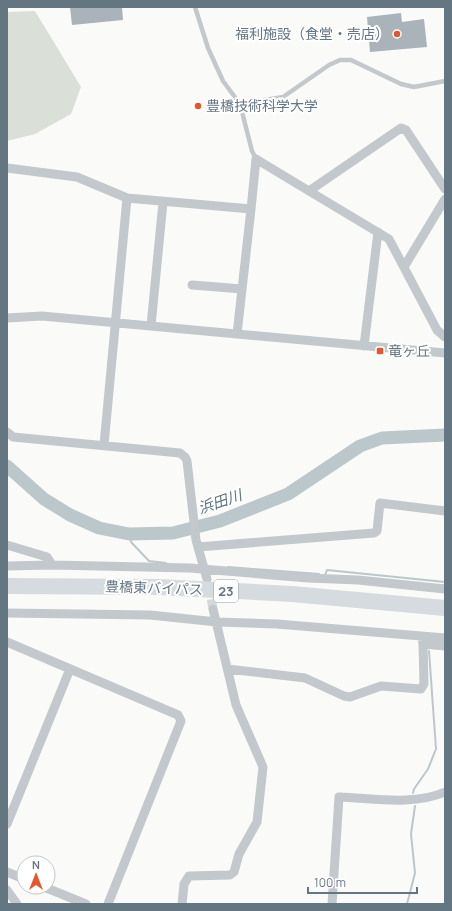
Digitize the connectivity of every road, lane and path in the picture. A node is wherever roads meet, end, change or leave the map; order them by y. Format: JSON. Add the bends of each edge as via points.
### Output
{"nodes":[{"id":1,"x":195,"y":7,"type":"edge"},
{"id":2,"x":445,"y":81,"type":"edge"},
{"id":3,"x":240,"y":104,"type":"junction"},
{"id":4,"x":256,"y":159,"type":"junction"},
{"id":5,"x":7,"y":168,"type":"edge"},
{"id":6,"x":445,"y":189,"type":"edge"},
{"id":7,"x":309,"y":191,"type":"junction"},
{"id":8,"x":127,"y":198,"type":"junction"},
{"id":9,"x":445,"y":199,"type":"edge"},
{"id":10,"x":163,"y":202,"type":"junction"},
{"id":11,"x":251,"y":209,"type":"junction"},
{"id":12,"x":378,"y":232,"type":"junction"},
{"id":13,"x":404,"y":267,"type":"junction"},
{"id":14,"x":192,"y":285,"type":"dead end"},
{"id":15,"x":242,"y":289,"type":"junction"},
{"id":16,"x":7,"y":318,"type":"edge"},
{"id":17,"x":116,"y":323,"type":"junction"},
{"id":18,"x":151,"y":326,"type":"junction"},
{"id":19,"x":238,"y":334,"type":"junction"},
{"id":20,"x":445,"y":337,"type":"edge"},
{"id":21,"x":364,"y":346,"type":"junction"},
{"id":22,"x":445,"y":353,"type":"edge"},
{"id":23,"x":7,"y":432,"type":"edge"},
{"id":24,"x":104,"y":445,"type":"junction"},
{"id":25,"x":445,"y":511,"type":"edge"},
{"id":26,"x":7,"y":544,"type":"edge"},
{"id":27,"x":197,"y":544,"type":"junction"},
{"id":28,"x":52,"y":565,"type":"junction"},
{"id":29,"x":7,"y":566,"type":"edge"},
{"id":30,"x":206,"y":574,"type":"junction"},
{"id":31,"x":7,"y":586,"type":"edge"},
{"id":32,"x":445,"y":589,"type":"edge"},
{"id":33,"x":445,"y":608,"type":"edge"},
{"id":34,"x":213,"y":609,"type":"tunnel mouth"},
{"id":35,"x":7,"y":613,"type":"edge"},
{"id":36,"x":217,"y":622,"type":"junction"},
{"id":37,"x":445,"y":638,"type":"edge"},
{"id":38,"x":422,"y":640,"type":"junction"},
{"id":39,"x":7,"y":642,"type":"edge"},
{"id":40,"x":445,"y":646,"type":"edge"},
{"id":41,"x":70,"y":669,"type":"junction"},
{"id":42,"x":228,"y":669,"type":"junction"},
{"id":43,"x":445,"y":792,"type":"edge"},
{"id":44,"x":7,"y":824,"type":"edge"},
{"id":45,"x":7,"y":890,"type":"edge"},
{"id":46,"x":56,"y":892,"type":"edge"},
{"id":47,"x":17,"y":904,"type":"edge"},
{"id":48,"x":86,"y":904,"type":"edge"},
{"id":49,"x":108,"y":904,"type":"edge"},
{"id":50,"x":182,"y":904,"type":"edge"},
{"id":51,"x":332,"y":904,"type":"edge"}],
"edges":[{"from":1,"to":3,"type":"lane","via":[[208,48],[223,81]]},
{"from":2,"to":3,"type":"lane","via":[[414,86],[401,84],[351,60],[340,60],[283,98]]},
{"from":3,"to":4,"type":"lane"},
{"from":4,"to":7,"type":"street"},
{"from":4,"to":11,"type":"street"},
{"from":5,"to":8,"type":"street","via":[[77,177]]},
{"from":6,"to":7,"type":"street","via":[[406,130],[401,128]]},
{"from":7,"to":12,"type":"street"},
{"from":8,"to":10,"type":"street"},
{"from":8,"to":17,"type":"street"},
{"from":9,"to":13,"type":"street"},
{"from":10,"to":11,"type":"street"},
{"from":10,"to":18,"type":"street"},
{"from":11,"to":15,"type":"street"},
{"from":12,"to":13,"type":"street","via":[[389,239]]},
{"from":12,"to":21,"type":"street"},
{"from":13,"to":20,"type":"street","via":[[437,330]]},
{"from":14,"to":15,"type":"street"},
{"from":15,"to":19,"type":"street"},
{"from":16,"to":17,"type":"street","via":[[42,316]]},
{"from":17,"to":18,"type":"street"},
{"from":17,"to":24,"type":"street"},
{"from":18,"to":19,"type":"street"},
{"from":19,"to":21,"type":"street"},
{"from":21,"to":22,"type":"street"},
{"from":23,"to":24,"type":"street","via":[[13,437]]},
{"from":24,"to":27,"type":"street","via":[[180,453],[185,456]]},
{"from":25,"to":27,"type":"street","via":[[380,504],[377,531],[374,533]]},
{"from":26,"to":28,"type":"street","via":[[47,558]]},
{"from":27,"to":30,"type":"street"},
{"from":28,"to":29,"type":"street"},
{"from":28,"to":30,"type":"street"},
{"from":30,"to":32,"type":"street","via":[[358,580]]},
{"from":31,"to":33,"type":"highway","name":"豊橋東バイパス","number":"23","via":[[284,593]]},
{"from":34,"to":36,"type":"street"},
{"from":35,"to":36,"type":"street","via":[[150,615]]},
{"from":36,"to":38,"type":"street","via":[[277,624]]},
{"from":36,"to":42,"type":"street"},
{"from":37,"to":38,"type":"street"},
{"from":38,"to":40,"type":"street"},
{"from":38,"to":42,"type":"street","via":[[424,684],[421,688],[381,686],[350,697],[305,678]]},
{"from":39,"to":41,"type":"street"},
{"from":41,"to":44,"type":"street"},
{"from":41,"to":49,"type":"street","via":[[178,715],[182,721]]},
{"from":42,"to":50,"type":"street","via":[[236,705],[263,767],[257,822],[239,854],[234,872],[230,875],[189,876],[184,884]]},
{"from":43,"to":51,"type":"street","via":[[423,799],[408,800],[339,797]]},
{"from":45,"to":47,"type":"street"},
{"from":46,"to":48,"type":"street"}]}
